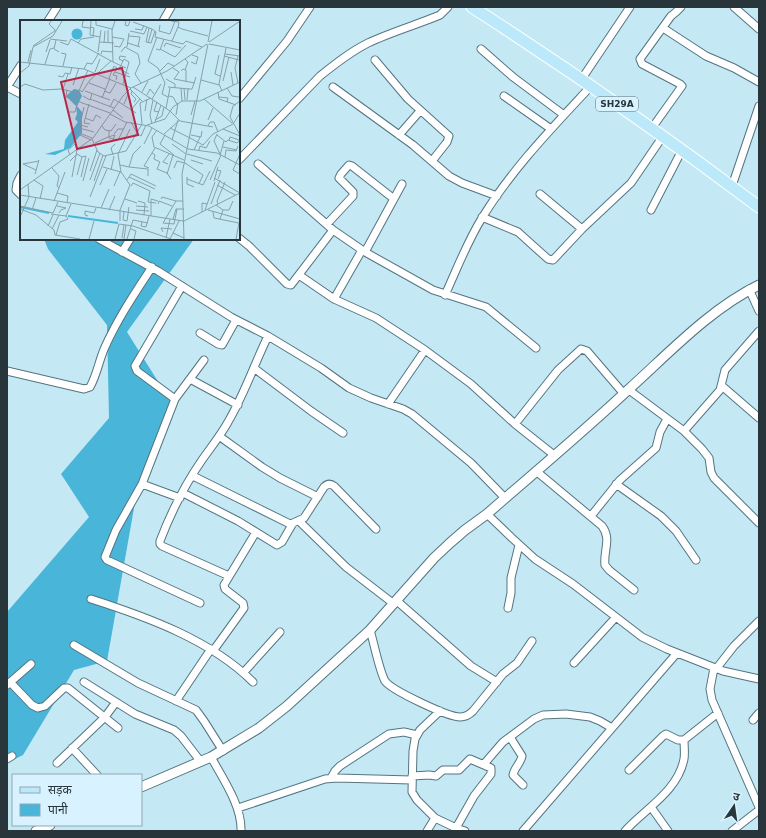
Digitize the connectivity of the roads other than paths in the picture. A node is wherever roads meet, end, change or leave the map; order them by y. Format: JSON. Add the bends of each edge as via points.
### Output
{"nodes":[{"id":1,"x":56,"y":7,"type":"edge"},
{"id":2,"x":171,"y":7,"type":"edge"},
{"id":3,"x":310,"y":7,"type":"edge"},
{"id":4,"x":448,"y":7,"type":"edge"},
{"id":5,"x":472,"y":7,"type":"edge"},
{"id":6,"x":630,"y":7,"type":"edge"},
{"id":7,"x":681,"y":7,"type":"edge"},
{"id":8,"x":734,"y":7,"type":"edge"},
{"id":9,"x":49,"y":20,"type":"edge"},
{"id":10,"x":164,"y":20,"type":"edge"},
{"id":11,"x":663,"y":28,"type":"junction"},
{"id":12,"x":759,"y":29,"type":"edge"},
{"id":13,"x":481,"y":49,"type":"dead end"},
{"id":14,"x":375,"y":60,"type":"dead end"},
{"id":15,"x":20,"y":67,"type":"edge"},
{"id":16,"x":759,"y":82,"type":"edge"},
{"id":17,"x":586,"y":83,"type":"junction"},
{"id":18,"x":7,"y":87,"type":"edge"},
{"id":19,"x":333,"y":87,"type":"dead end"},
{"id":20,"x":20,"y":94,"type":"edge"},
{"id":21,"x":504,"y":96,"type":"dead end"},
{"id":22,"x":240,"y":98,"type":"edge"},
{"id":23,"x":759,"y":106,"type":"edge"},
{"id":24,"x":420,"y":111,"type":"junction"},
{"id":25,"x":564,"y":115,"type":"junction"},
{"id":26,"x":652,"y":128,"type":"junction"},
{"id":27,"x":551,"y":129,"type":"junction"},
{"id":28,"x":399,"y":135,"type":"junction"},
{"id":29,"x":663,"y":136,"type":"junction"},
{"id":30,"x":682,"y":150,"type":"junction"},
{"id":31,"x":240,"y":159,"type":"edge"},
{"id":32,"x":432,"y":162,"type":"junction"},
{"id":33,"x":258,"y":164,"type":"dead end"},
{"id":34,"x":20,"y":178,"type":"edge"},
{"id":35,"x":402,"y":184,"type":"dead end"},
{"id":36,"x":732,"y":186,"type":"junction"},
{"id":37,"x":20,"y":194,"type":"edge"},
{"id":38,"x":540,"y":194,"type":"dead end"},
{"id":39,"x":497,"y":196,"type":"junction"},
{"id":40,"x":394,"y":199,"type":"junction"},
{"id":41,"x":759,"y":207,"type":"edge"},
{"id":42,"x":651,"y":210,"type":"dead end"},
{"id":43,"x":482,"y":217,"type":"junction"},
{"id":44,"x":327,"y":224,"type":"junction"},
{"id":45,"x":582,"y":229,"type":"junction"},
{"id":46,"x":333,"y":230,"type":"junction"},
{"id":47,"x":240,"y":239,"type":"edge"},
{"id":48,"x":101,"y":240,"type":"edge"},
{"id":49,"x":129,"y":240,"type":"edge"},
{"id":50,"x":364,"y":251,"type":"junction"},
{"id":51,"x":122,"y":252,"type":"junction"},
{"id":52,"x":158,"y":271,"type":"junction"},
{"id":53,"x":299,"y":275,"type":"junction"},
{"id":54,"x":759,"y":285,"type":"edge"},
{"id":55,"x":182,"y":286,"type":"junction"},
{"id":56,"x":749,"y":289,"type":"junction"},
{"id":57,"x":445,"y":295,"type":"junction"},
{"id":58,"x":334,"y":298,"type":"junction"},
{"id":59,"x":759,"y":311,"type":"edge"},
{"id":60,"x":236,"y":320,"type":"junction"},
{"id":61,"x":759,"y":331,"type":"edge"},
{"id":62,"x":200,"y":333,"type":"dead end"},
{"id":63,"x":268,"y":336,"type":"junction"},
{"id":64,"x":536,"y":348,"type":"dead end"},
{"id":65,"x":425,"y":350,"type":"junction"},
{"id":66,"x":204,"y":360,"type":"dead end"},
{"id":67,"x":254,"y":368,"type":"junction"},
{"id":68,"x":7,"y":371,"type":"edge"},
{"id":69,"x":190,"y":379,"type":"junction"},
{"id":70,"x":722,"y":386,"type":"junction"},
{"id":71,"x":626,"y":392,"type":"junction"},
{"id":72,"x":175,"y":399,"type":"junction"},
{"id":73,"x":388,"y":404,"type":"junction"},
{"id":74,"x":238,"y":405,"type":"junction"},
{"id":75,"x":759,"y":418,"type":"edge"},
{"id":76,"x":667,"y":419,"type":"junction"},
{"id":77,"x":515,"y":424,"type":"junction"},
{"id":78,"x":684,"y":431,"type":"junction"},
{"id":79,"x":343,"y":433,"type":"dead end"},
{"id":80,"x":219,"y":436,"type":"junction"},
{"id":81,"x":554,"y":455,"type":"junction"},
{"id":82,"x":536,"y":471,"type":"junction"},
{"id":83,"x":193,"y":476,"type":"junction"},
{"id":84,"x":142,"y":484,"type":"junction"},
{"id":85,"x":616,"y":484,"type":"junction"},
{"id":86,"x":182,"y":496,"type":"junction"},
{"id":87,"x":318,"y":498,"type":"junction"},
{"id":88,"x":505,"y":498,"type":"junction"},
{"id":89,"x":487,"y":514,"type":"junction"},
{"id":90,"x":591,"y":516,"type":"junction"},
{"id":91,"x":299,"y":521,"type":"junction"},
{"id":92,"x":758,"y":521,"type":"edge"},
{"id":93,"x":292,"y":525,"type":"junction"},
{"id":94,"x":376,"y":529,"type":"dead end"},
{"id":95,"x":256,"y":532,"type":"junction"},
{"id":96,"x":519,"y":545,"type":"junction"},
{"id":97,"x":696,"y":560,"type":"dead end"},
{"id":98,"x":229,"y":576,"type":"junction"},
{"id":99,"x":634,"y":590,"type":"dead end"},
{"id":100,"x":91,"y":599,"type":"dead end"},
{"id":101,"x":200,"y":603,"type":"dead end"},
{"id":102,"x":395,"y":603,"type":"junction"},
{"id":103,"x":508,"y":608,"type":"dead end"},
{"id":104,"x":616,"y":617,"type":"junction"},
{"id":105,"x":759,"y":621,"type":"edge"},
{"id":106,"x":370,"y":630,"type":"junction"},
{"id":107,"x":280,"y":632,"type":"dead end"},
{"id":108,"x":532,"y":641,"type":"dead end"},
{"id":109,"x":74,"y":645,"type":"dead end"},
{"id":110,"x":212,"y":650,"type":"junction"},
{"id":111,"x":677,"y":653,"type":"junction"},
{"id":112,"x":574,"y":663,"type":"dead end"},
{"id":113,"x":31,"y":664,"type":"dead end"},
{"id":114,"x":715,"y":668,"type":"junction"},
{"id":115,"x":244,"y":672,"type":"junction"},
{"id":116,"x":759,"y":679,"type":"edge"},
{"id":117,"x":84,"y":682,"type":"dead end"},
{"id":118,"x":253,"y":682,"type":"dead end"},
{"id":119,"x":496,"y":682,"type":"junction"},
{"id":120,"x":9,"y":684,"type":"edge"},
{"id":121,"x":176,"y":701,"type":"junction"},
{"id":122,"x":116,"y":702,"type":"junction"},
{"id":123,"x":440,"y":711,"type":"junction"},
{"id":124,"x":759,"y":713,"type":"edge"},
{"id":125,"x":718,"y":714,"type":"junction"},
{"id":126,"x":105,"y":717,"type":"junction"},
{"id":127,"x":753,"y":720,"type":"dead end"},
{"id":128,"x":118,"y":728,"type":"dead end"},
{"id":129,"x":612,"y":728,"type":"junction"},
{"id":130,"x":417,"y":735,"type":"junction"},
{"id":131,"x":510,"y":737,"type":"junction"},
{"id":132,"x":684,"y":740,"type":"junction"},
{"id":133,"x":72,"y":748,"type":"junction"},
{"id":134,"x":223,"y":751,"type":"junction"},
{"id":135,"x":211,"y":757,"type":"junction"},
{"id":136,"x":201,"y":762,"type":"junction"},
{"id":137,"x":57,"y":763,"type":"dead end"},
{"id":138,"x":484,"y":764,"type":"junction"},
{"id":139,"x":629,"y":770,"type":"dead end"},
{"id":140,"x":96,"y":774,"type":"edge"},
{"id":141,"x":331,"y":778,"type":"junction"},
{"id":142,"x":412,"y":778,"type":"junction"},
{"id":143,"x":523,"y":785,"type":"dead end"},
{"id":144,"x":142,"y":787,"type":"edge"},
{"id":145,"x":651,"y":807,"type":"junction"},
{"id":146,"x":238,"y":808,"type":"junction"},
{"id":147,"x":759,"y":809,"type":"edge"},
{"id":148,"x":435,"y":818,"type":"junction"},
{"id":149,"x":48,"y":826,"type":"edge"},
{"id":150,"x":456,"y":828,"type":"junction"},
{"id":151,"x":36,"y":831,"type":"edge"},
{"id":152,"x":241,"y":831,"type":"edge"},
{"id":153,"x":427,"y":831,"type":"edge"},
{"id":154,"x":465,"y":831,"type":"edge"},
{"id":155,"x":523,"y":831,"type":"edge"},
{"id":156,"x":625,"y":831,"type":"edge"},
{"id":157,"x":668,"y":831,"type":"edge"},
{"id":158,"x":732,"y":831,"type":"edge"}],
"edges":[{"from":1,"to":9,"type":"street"},
{"from":2,"to":10,"type":"street"},
{"from":3,"to":22,"type":"street","via":[[287,41]]},
{"from":4,"to":31,"type":"street","via":[[440,15],[368,43],[333,65]]},
{"from":5,"to":17,"type":"main road","number":"SH29A"},
{"from":6,"to":17,"type":"street"},
{"from":7,"to":11,"type":"street"},
{"from":8,"to":12,"type":"street"},
{"from":11,"to":16,"type":"street","via":[[706,56]]},
{"from":11,"to":26,"type":"street","via":[[640,61],[644,66],[682,86]]},
{"from":13,"to":25,"type":"street"},
{"from":14,"to":24,"type":"street"},
{"from":15,"to":18,"type":"street"},
{"from":17,"to":25,"type":"street"},
{"from":17,"to":26,"type":"main road","number":"SH29A"},
{"from":18,"to":20,"type":"street"},
{"from":19,"to":28,"type":"street"},
{"from":21,"to":27,"type":"street"},
{"from":23,"to":36,"type":"street"},
{"from":24,"to":28,"type":"street"},
{"from":24,"to":32,"type":"street","via":[[449,138]]},
{"from":25,"to":27,"type":"street"},
{"from":26,"to":29,"type":"main road","number":"SH29A"},
{"from":27,"to":39,"type":"street"},
{"from":28,"to":32,"type":"street"},
{"from":29,"to":30,"type":"main road","number":"SH29A"},
{"from":29,"to":45,"type":"street","via":[[631,183]]},
{"from":30,"to":36,"type":"main road","number":"SH29A"},
{"from":30,"to":42,"type":"street"},
{"from":32,"to":39,"type":"street","via":[[462,183]]},
{"from":33,"to":44,"type":"street"},
{"from":34,"to":37,"type":"street","via":[[16,190]]},
{"from":35,"to":40,"type":"street"},
{"from":36,"to":41,"type":"main road","number":"SH29A"},
{"from":38,"to":45,"type":"street"},
{"from":39,"to":43,"type":"street"},
{"from":40,"to":44,"type":"street","via":[[349,166],[339,178],[353,192],[353,196]]},
{"from":40,"to":50,"type":"street"},
{"from":43,"to":45,"type":"street","via":[[518,232],[552,260]]},
{"from":43,"to":57,"type":"street"},
{"from":44,"to":46,"type":"street"},
{"from":46,"to":50,"type":"street"},
{"from":46,"to":53,"type":"street"},
{"from":47,"to":53,"type":"street","via":[[287,284],[291,285]]},
{"from":48,"to":51,"type":"street"},
{"from":49,"to":51,"type":"street"},
{"from":50,"to":57,"type":"street"},
{"from":50,"to":58,"type":"street"},
{"from":51,"to":52,"type":"street"},
{"from":52,"to":55,"type":"street"},
{"from":52,"to":68,"type":"street","via":[[125,307],[102,354],[90,387],[84,389]]},
{"from":53,"to":58,"type":"street"},
{"from":54,"to":56,"type":"street"},
{"from":55,"to":60,"type":"street"},
{"from":55,"to":72,"type":"street","via":[[135,367]]},
{"from":56,"to":59,"type":"street"},
{"from":56,"to":71,"type":"street","via":[[716,312]]},
{"from":57,"to":64,"type":"street","via":[[486,307]]},
{"from":58,"to":65,"type":"street","via":[[376,318]]},
{"from":60,"to":62,"type":"street","via":[[222,344]]},
{"from":60,"to":63,"type":"street"},
{"from":61,"to":70,"type":"street","via":[[725,370]]},
{"from":63,"to":67,"type":"street"},
{"from":63,"to":73,"type":"street","via":[[349,388]]},
{"from":65,"to":73,"type":"street"},
{"from":65,"to":77,"type":"street","via":[[471,384]]},
{"from":66,"to":69,"type":"street"},
{"from":67,"to":74,"type":"street"},
{"from":67,"to":79,"type":"street"},
{"from":69,"to":72,"type":"street"},
{"from":69,"to":74,"type":"street"},
{"from":70,"to":75,"type":"street"},
{"from":70,"to":78,"type":"street"},
{"from":71,"to":76,"type":"street"},
{"from":71,"to":77,"type":"street","via":[[587,351],[582,349],[558,370]]},
{"from":71,"to":81,"type":"street"},
{"from":72,"to":84,"type":"street"},
{"from":73,"to":88,"type":"street","via":[[403,409],[417,418],[470,463]]},
{"from":74,"to":80,"type":"street"},
{"from":76,"to":78,"type":"street"},
{"from":76,"to":85,"type":"street","via":[[656,448]]},
{"from":77,"to":81,"type":"street"},
{"from":78,"to":92,"type":"street","via":[[709,458],[714,478]]},
{"from":80,"to":83,"type":"street"},
{"from":80,"to":87,"type":"street","via":[[262,467]]},
{"from":81,"to":82,"type":"street"},
{"from":82,"to":88,"type":"street"},
{"from":82,"to":90,"type":"street"},
{"from":83,"to":86,"type":"street"},
{"from":83,"to":93,"type":"street"},
{"from":84,"to":86,"type":"street"},
{"from":84,"to":101,"type":"street","via":[[116,530],[106,558]]},
{"from":85,"to":90,"type":"street"},
{"from":85,"to":97,"type":"street","via":[[661,516],[676,531]]},
{"from":86,"to":95,"type":"street"},
{"from":86,"to":98,"type":"street","via":[[160,544]]},
{"from":87,"to":91,"type":"street"},
{"from":87,"to":94,"type":"street","via":[[325,485],[332,485]]},
{"from":88,"to":89,"type":"street"},
{"from":89,"to":96,"type":"street"},
{"from":89,"to":102,"type":"street","via":[[434,558]]},
{"from":90,"to":99,"type":"street","via":[[607,535],[605,564]]},
{"from":91,"to":93,"type":"street"},
{"from":91,"to":102,"type":"street","via":[[360,579]]},
{"from":93,"to":95,"type":"street","via":[[282,542],[277,545]]},
{"from":95,"to":98,"type":"street"},
{"from":96,"to":103,"type":"street","via":[[511,578],[512,593]]},
{"from":96,"to":104,"type":"street"},
{"from":98,"to":110,"type":"street","via":[[224,588],[244,606]]},
{"from":100,"to":110,"type":"street","via":[[144,616]]},
{"from":102,"to":106,"type":"street"},
{"from":102,"to":119,"type":"street","via":[[471,666]]},
{"from":104,"to":111,"type":"street","via":[[642,637]]},
{"from":104,"to":112,"type":"street"},
{"from":105,"to":114,"type":"street"},
{"from":106,"to":123,"type":"street","via":[[384,678],[388,683],[400,692]]},
{"from":106,"to":134,"type":"street","via":[[287,706]]},
{"from":107,"to":115,"type":"street"},
{"from":108,"to":119,"type":"street","via":[[517,663]]},
{"from":109,"to":121,"type":"street","via":[[138,683]]},
{"from":110,"to":115,"type":"street"},
{"from":110,"to":121,"type":"street"},
{"from":111,"to":114,"type":"street"},
{"from":111,"to":129,"type":"street"},
{"from":113,"to":120,"type":"street"},
{"from":114,"to":116,"type":"street"},
{"from":114,"to":125,"type":"street","via":[[710,689]]},
{"from":115,"to":118,"type":"street"},
{"from":117,"to":122,"type":"street"},
{"from":119,"to":123,"type":"street","via":[[469,714],[460,717]]},
{"from":120,"to":126,"type":"street","via":[[38,708],[45,706],[64,688],[68,688]]},
{"from":121,"to":134,"type":"street","via":[[200,714]]},
{"from":122,"to":126,"type":"street"},
{"from":122,"to":136,"type":"street","via":[[135,714],[174,730]]},
{"from":123,"to":130,"type":"street"},
{"from":124,"to":127,"type":"street"},
{"from":125,"to":132,"type":"street"},
{"from":125,"to":147,"type":"street"},
{"from":126,"to":128,"type":"street"},
{"from":126,"to":133,"type":"street"},
{"from":129,"to":131,"type":"street","via":[[590,717],[550,714],[534,719]]},
{"from":129,"to":155,"type":"street"},
{"from":130,"to":141,"type":"street","via":[[404,732],[389,734],[340,766]]},
{"from":130,"to":142,"type":"street","via":[[413,751]]},
{"from":131,"to":138,"type":"street","via":[[500,744]]},
{"from":131,"to":143,"type":"street","via":[[522,756],[513,776]]},
{"from":132,"to":139,"type":"street","via":[[665,735]]},
{"from":132,"to":145,"type":"street","via":[[684,760],[677,776]]},
{"from":133,"to":137,"type":"street"},
{"from":133,"to":140,"type":"street"},
{"from":134,"to":135,"type":"street"},
{"from":135,"to":136,"type":"street"},
{"from":135,"to":146,"type":"street"},
{"from":136,"to":144,"type":"street"},
{"from":138,"to":142,"type":"street","via":[[470,759],[459,770],[444,770],[436,776]]},
{"from":138,"to":150,"type":"street","via":[[491,768],[491,773]]},
{"from":141,"to":142,"type":"street"},
{"from":141,"to":146,"type":"street","via":[[318,780]]},
{"from":142,"to":148,"type":"street","via":[[411,790],[414,796]]},
{"from":145,"to":156,"type":"street"},
{"from":145,"to":157,"type":"street"},
{"from":146,"to":152,"type":"street"},
{"from":147,"to":158,"type":"street"},
{"from":148,"to":150,"type":"street"},
{"from":148,"to":153,"type":"street"},
{"from":149,"to":151,"type":"street"},
{"from":150,"to":154,"type":"street"}]}
